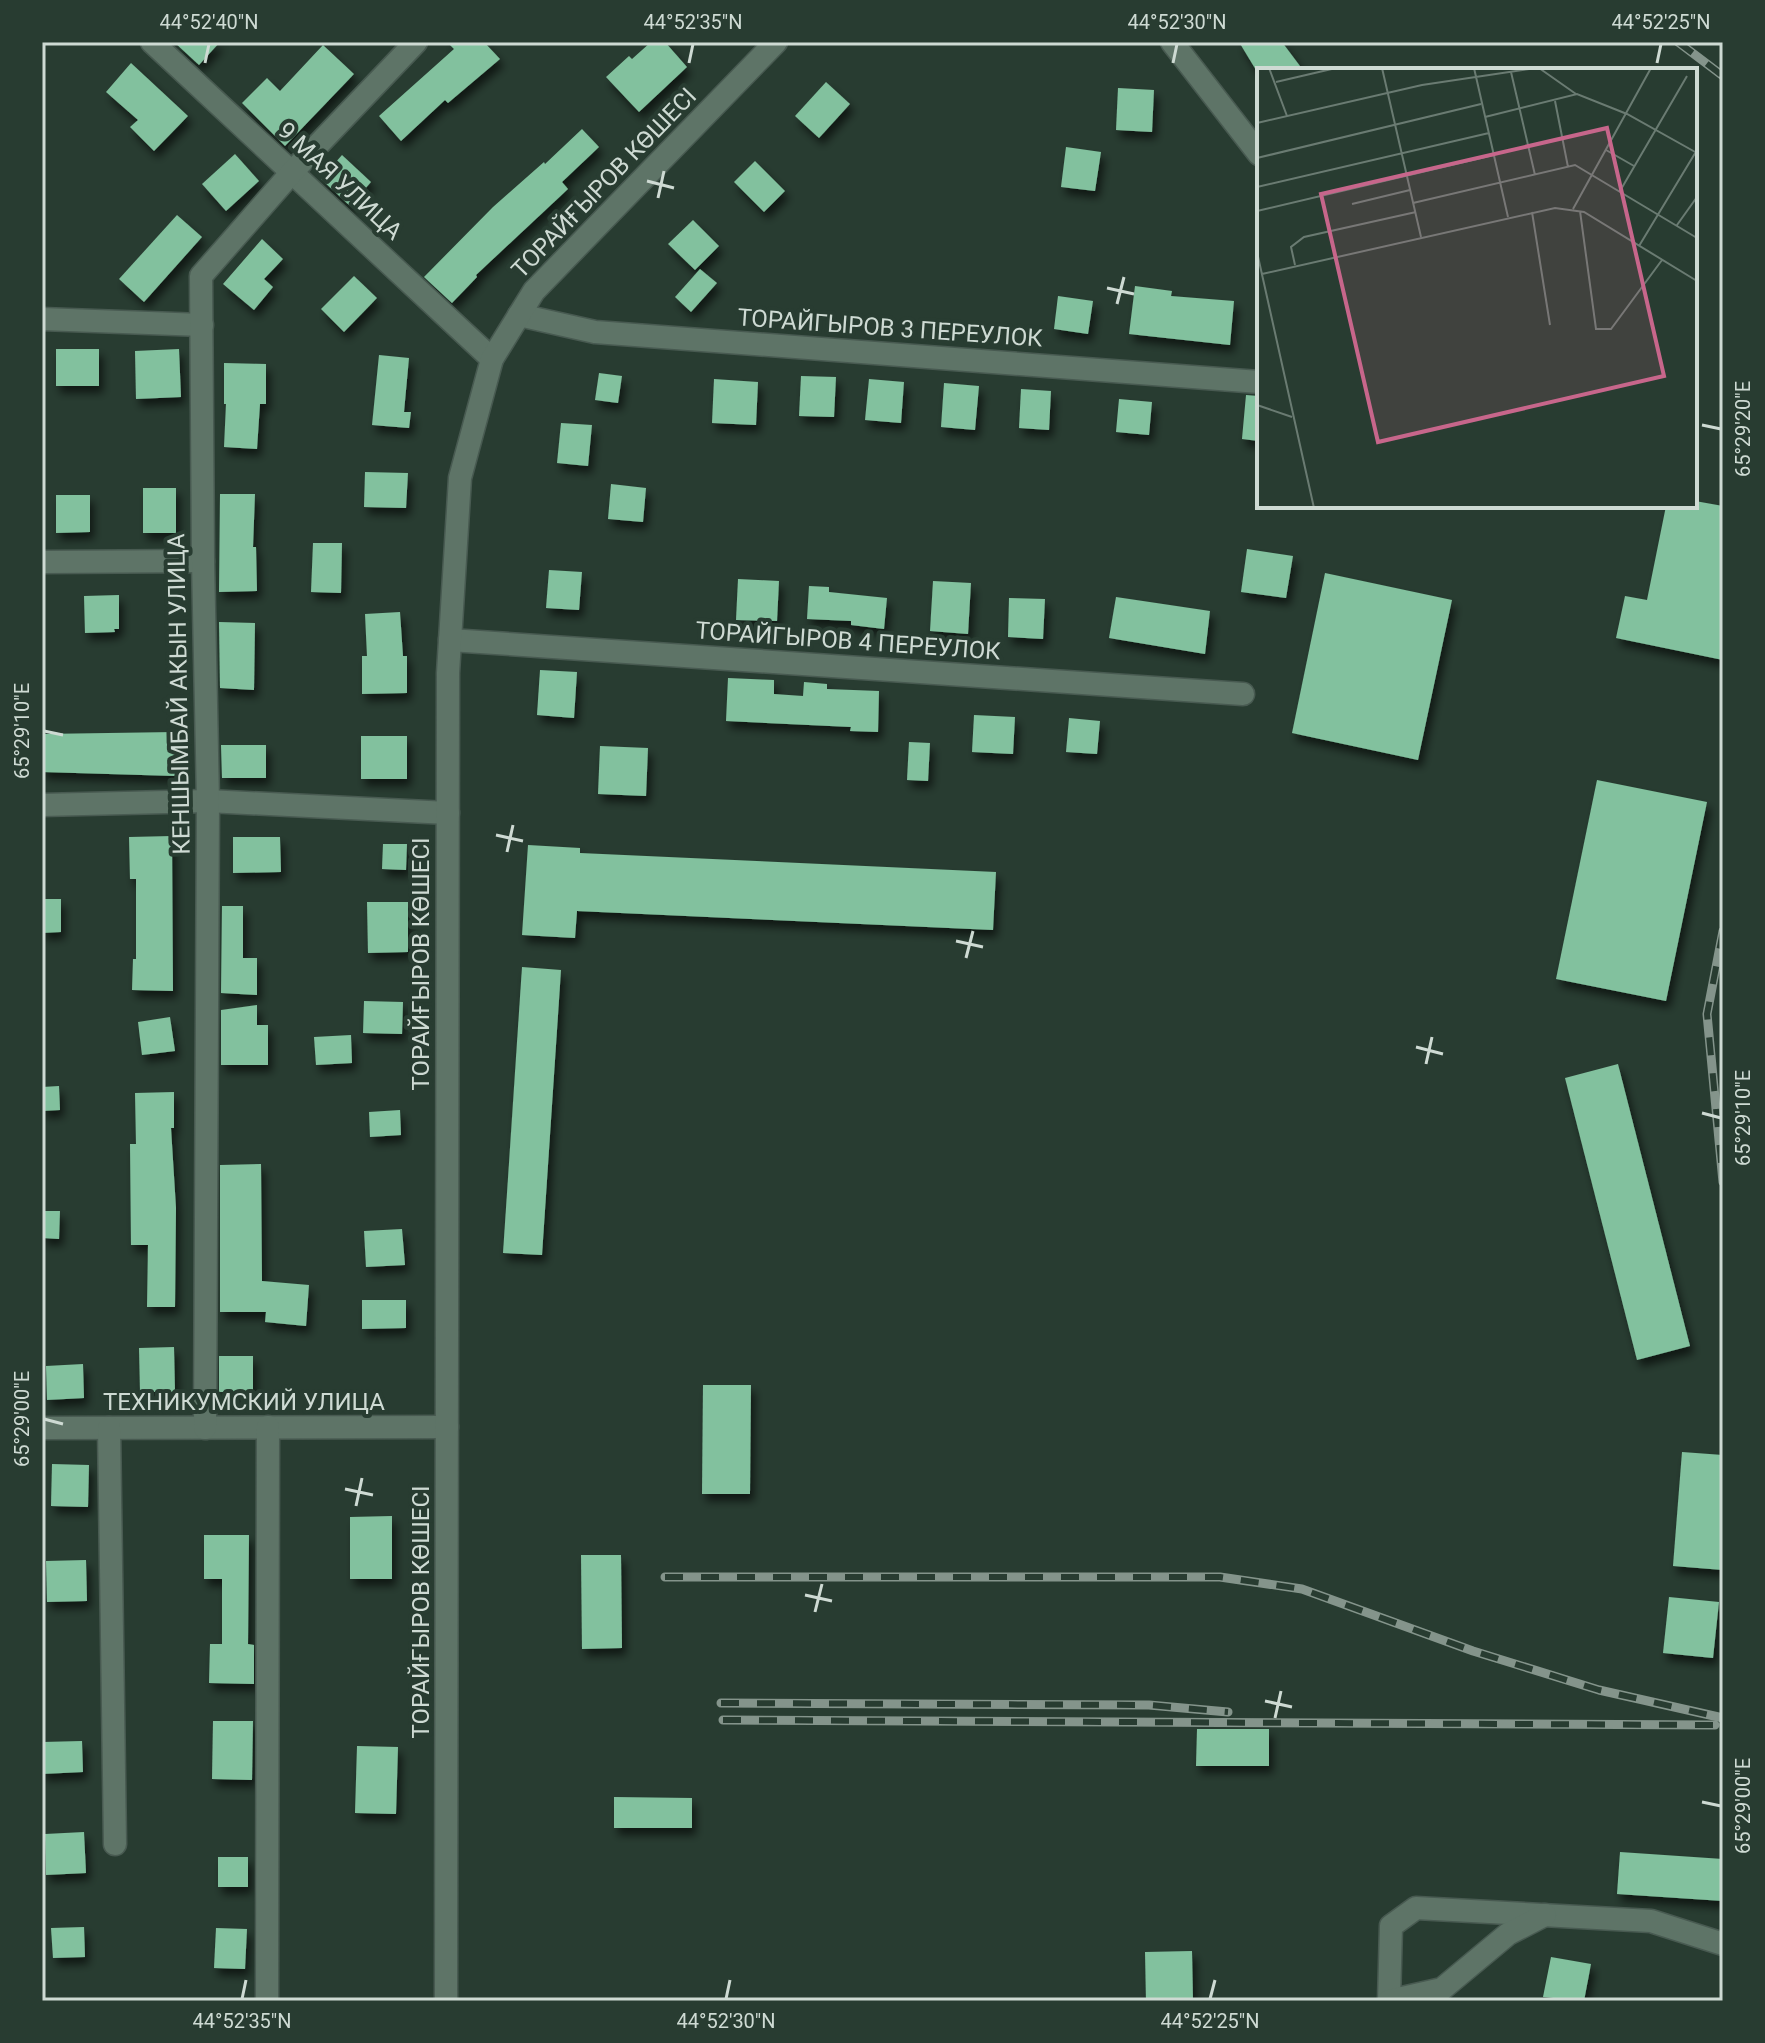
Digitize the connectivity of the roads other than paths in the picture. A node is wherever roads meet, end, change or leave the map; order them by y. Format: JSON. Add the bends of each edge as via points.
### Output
{"nodes":[{"id":1,"x":152,"y":42,"type":"edge"},
{"id":2,"x":416,"y":42,"type":"edge"},
{"id":3,"x":776,"y":42,"type":"edge"},
{"id":4,"x":1172,"y":42,"type":"edge"},
{"id":5,"x":1257,"y":151,"type":"edge"},
{"id":6,"x":293,"y":171,"type":"junction"},
{"id":7,"x":519,"y":315,"type":"junction"},
{"id":8,"x":42,"y":319,"type":"edge"},
{"id":9,"x":202,"y":325,"type":"junction"},
{"id":10,"x":492,"y":359,"type":"junction"},
{"id":11,"x":1257,"y":382,"type":"edge"},
{"id":12,"x":203,"y":561,"type":"junction"},
{"id":13,"x":42,"y":562,"type":"edge"},
{"id":14,"x":450,"y":640,"type":"junction"},
{"id":15,"x":1243,"y":694,"type":"dead end"},
{"id":16,"x":208,"y":801,"type":"junction"},
{"id":17,"x":42,"y":805,"type":"edge"},
{"id":18,"x":448,"y":813,"type":"junction"},
{"id":19,"x":268,"y":1427,"type":"junction"},
{"id":20,"x":447,"y":1427,"type":"junction"},
{"id":21,"x":42,"y":1428,"type":"edge"},
{"id":22,"x":109,"y":1428,"type":"junction"},
{"id":23,"x":205,"y":1428,"type":"junction"},
{"id":24,"x":115,"y":1844,"type":"dead end"},
{"id":25,"x":1545,"y":1915,"type":"junction"},
{"id":26,"x":1723,"y":1944,"type":"edge"},
{"id":27,"x":267,"y":2001,"type":"edge"},
{"id":28,"x":446,"y":2001,"type":"edge"},
{"id":29,"x":1389,"y":2001,"type":"edge"}],
"edges":[{"from":1,"to":6,"type":"street","name":"9 МАЯ УЛИЦА"},
{"from":2,"to":6,"type":"street","name":"КЕНШЫМБАЙ АКЫН УЛИЦА"},
{"from":3,"to":7,"type":"street","name":"ТОРАЙҒЫРОВ КӨШЕСІ","via":[[534,291]]},
{"from":4,"to":5,"type":"street"},
{"from":6,"to":9,"type":"street","name":"КЕНШЫМБАЙ АКЫН УЛИЦА","via":[[201,276]]},
{"from":6,"to":10,"type":"street","name":"9 МАЯ УЛИЦА"},
{"from":7,"to":10,"type":"street","name":"ТОРАЙҒЫРОВ КӨШЕСІ"},
{"from":7,"to":11,"type":"street","name":"ТОРАЙГЫРОВ 3 ПЕРЕУЛОК","via":[[595,332]]},
{"from":8,"to":9,"type":"street"},
{"from":9,"to":12,"type":"street","name":"КЕНШЫМБАЙ АКЫН УЛИЦА"},
{"from":10,"to":14,"type":"street","name":"ТОРАЙҒЫРОВ КӨШЕСІ","via":[[460,478]]},
{"from":12,"to":13,"type":"street"},
{"from":12,"to":16,"type":"street","name":"КЕНШЫМБАЙ АКЫН УЛИЦА"},
{"from":14,"to":15,"type":"street","name":"ТОРАЙГЫРОВ 4 ПЕРЕУЛОК"},
{"from":14,"to":18,"type":"street","name":"ТОРАЙҒЫРОВ КӨШЕСІ"},
{"from":16,"to":17,"type":"street"},
{"from":16,"to":18,"type":"street"},
{"from":16,"to":23,"type":"street","name":"КЕНШЫМБАЙ АКЫН УЛИЦА"},
{"from":18,"to":20,"type":"street","name":"ТОРАЙҒЫРОВ КӨШЕСІ"},
{"from":19,"to":20,"type":"street","name":"ТЕХНИКУМСКИЙ УЛИЦА"},
{"from":19,"to":23,"type":"street","name":"ТЕХНИКУМСКИЙ УЛИЦА"},
{"from":19,"to":27,"type":"street"},
{"from":20,"to":28,"type":"street","name":"ТОРАЙҒЫРОВ КӨШЕСІ"},
{"from":21,"to":22,"type":"street","name":"ТЕХНИКУМСКИЙ УЛИЦА"},
{"from":22,"to":23,"type":"street","name":"ТЕХНИКУМСКИЙ УЛИЦА"},
{"from":22,"to":24,"type":"street"},
{"from":25,"to":26,"type":"street","via":[[1651,1921]]},
{"from":25,"to":29,"type":"street","via":[[1508,1934],[1442,1989]]},
{"from":25,"to":29,"type":"street","via":[[1416,1908],[1391,1926]]}]}
